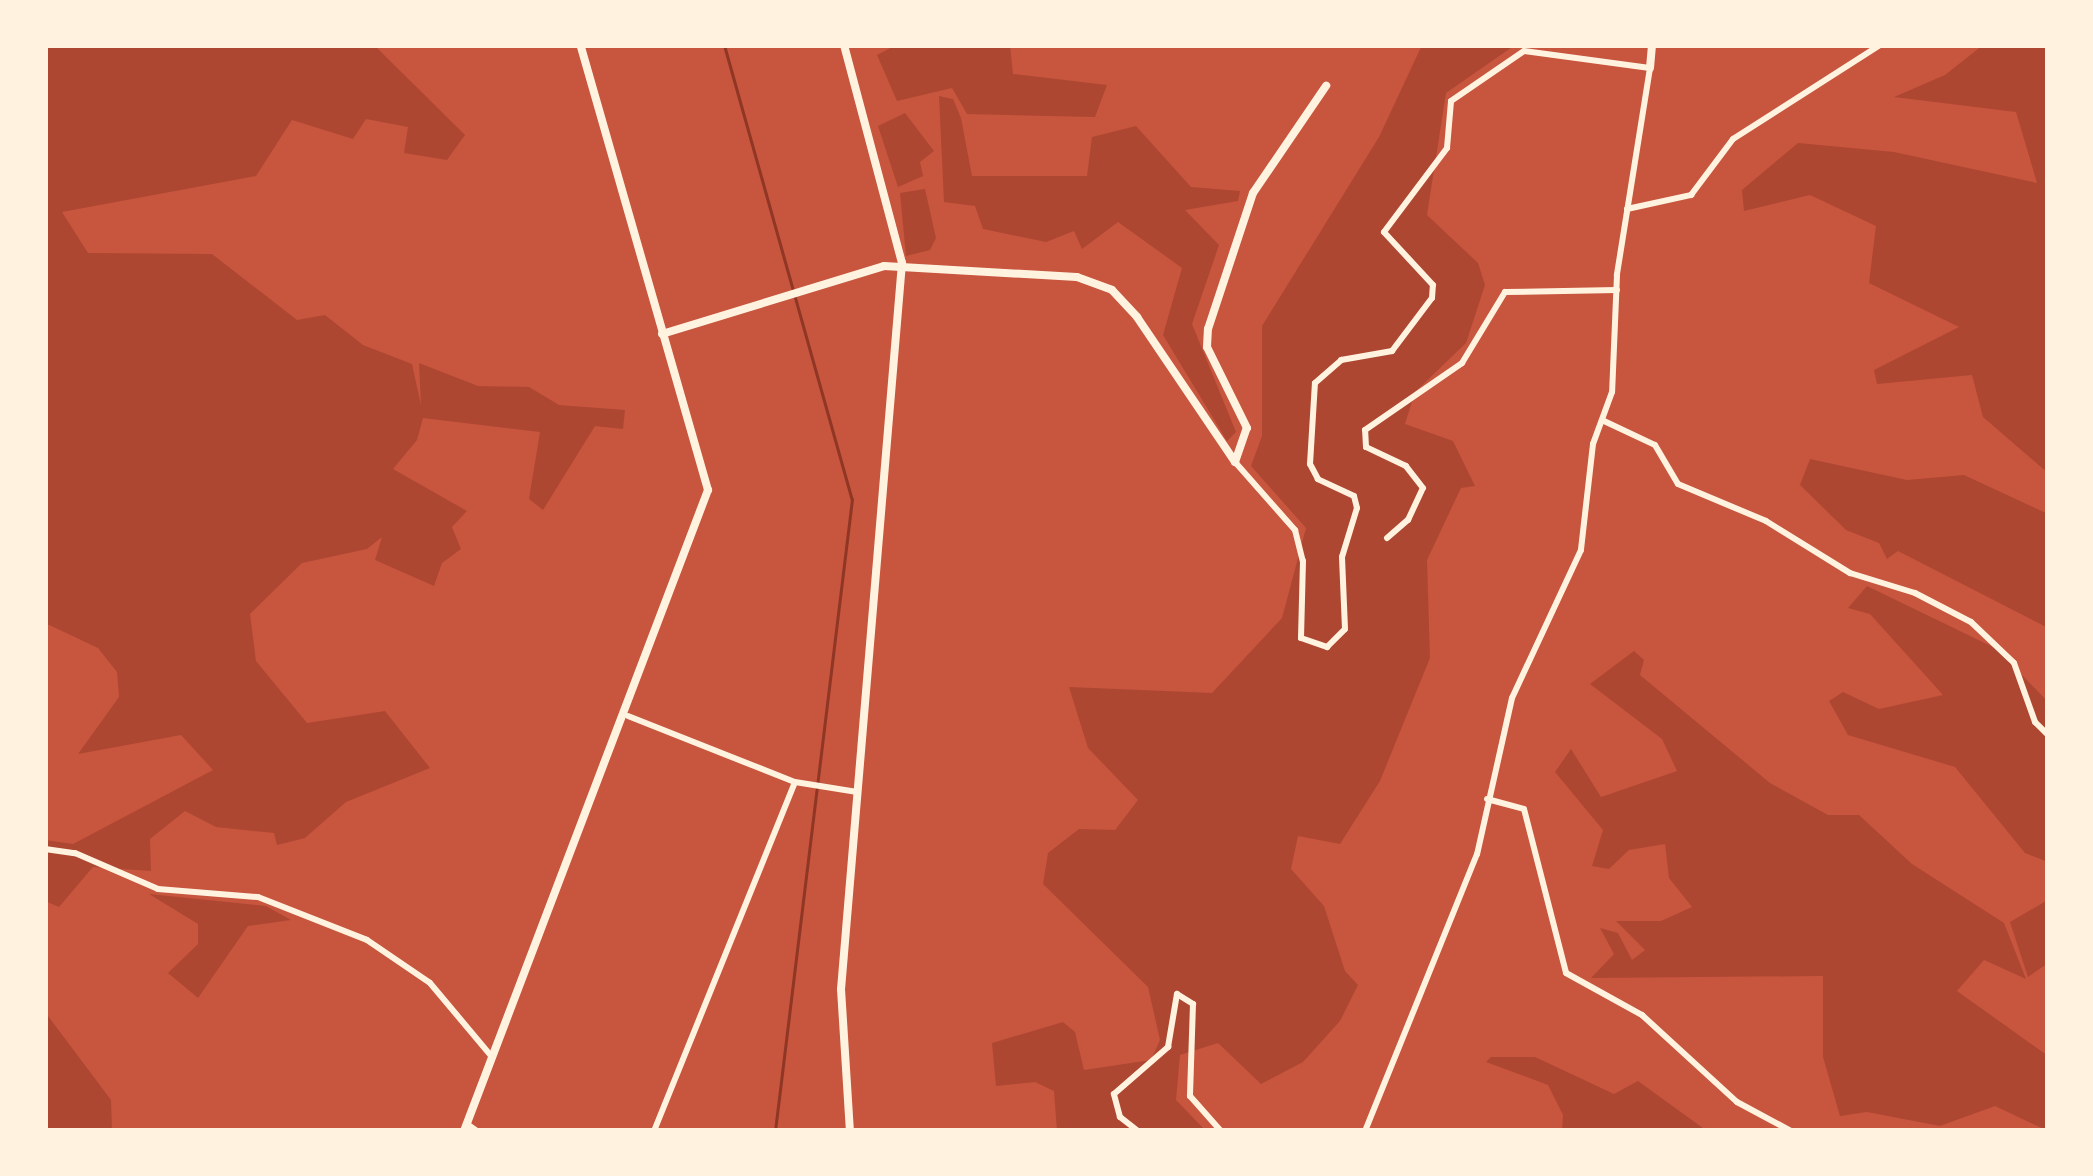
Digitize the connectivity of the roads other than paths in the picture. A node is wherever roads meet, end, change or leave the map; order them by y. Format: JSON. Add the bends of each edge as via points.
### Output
{"nodes":[{"id":1,"x":580,"y":45,"type":"edge"},
{"id":2,"x":844,"y":45,"type":"edge"},
{"id":3,"x":1652,"y":45,"type":"edge"},
{"id":4,"x":1880,"y":45,"type":"edge"},
{"id":5,"x":1650,"y":68,"type":"junction"},
{"id":6,"x":1326,"y":86,"type":"dead end"},
{"id":7,"x":1627,"y":208,"type":"junction"},
{"id":8,"x":902,"y":263,"type":"junction"},
{"id":9,"x":1617,"y":290,"type":"junction"},
{"id":10,"x":662,"y":334,"type":"junction"},
{"id":11,"x":1603,"y":421,"type":"junction"},
{"id":12,"x":1235,"y":462,"type":"junction"},
{"id":13,"x":1387,"y":538,"type":"dead end"},
{"id":14,"x":628,"y":716,"type":"junction"},
{"id":15,"x":2048,"y":735,"type":"edge"},
{"id":16,"x":795,"y":782,"type":"junction"},
{"id":17,"x":856,"y":792,"type":"junction"},
{"id":18,"x":1487,"y":799,"type":"junction"},
{"id":19,"x":45,"y":849,"type":"edge"},
{"id":20,"x":494,"y":1059,"type":"junction"},
{"id":21,"x":466,"y":1127,"type":"edge"},
{"id":22,"x":477,"y":1131,"type":"edge"},
{"id":23,"x":654,"y":1131,"type":"edge"},
{"id":24,"x":850,"y":1131,"type":"edge"},
{"id":25,"x":1138,"y":1131,"type":"edge"},
{"id":26,"x":1221,"y":1131,"type":"edge"},
{"id":27,"x":1365,"y":1131,"type":"edge"},
{"id":28,"x":1791,"y":1131,"type":"edge"}],
"edges":[{"from":1,"to":10,"type":"street"},
{"from":2,"to":8,"type":"street"},
{"from":3,"to":5,"type":"street"},
{"from":4,"to":7,"type":"street","via":[[1733,139],[1691,195]]},
{"from":5,"to":7,"type":"street"},
{"from":5,"to":12,"type":"street","via":[[1524,51],[1451,101],[1447,148],[1384,232],[1433,285],[1432,298],[1392,351],[1341,360],[1315,383],[1310,464],[1318,479],[1354,496],[1357,508],[1342,557],[1345,628],[1327,647],[1301,638],[1303,561],[1295,530]]},
{"from":6,"to":12,"type":"street","via":[[1253,193],[1208,329],[1208,347],[1247,428]]},
{"from":7,"to":9,"type":"street"},
{"from":8,"to":10,"type":"street"},
{"from":8,"to":12,"type":"street","via":[[1077,277],[1112,290]]},
{"from":8,"to":17,"type":"street"},
{"from":9,"to":11,"type":"street"},
{"from":9,"to":13,"type":"street","via":[[1505,292],[1462,363],[1365,430],[1366,447],[1406,466],[1423,488],[1408,520]]},
{"from":10,"to":14,"type":"street","via":[[708,490]]},
{"from":11,"to":15,"type":"street","via":[[1655,445],[1678,484],[1766,521],[1850,573],[1916,592],[1971,622],[2014,663],[2035,722]]},
{"from":11,"to":18,"type":"street","via":[[1585,488],[1581,550],[1512,698]]},
{"from":14,"to":16,"type":"street"},
{"from":14,"to":20,"type":"street"},
{"from":16,"to":17,"type":"street"},
{"from":16,"to":23,"type":"street"},
{"from":17,"to":24,"type":"street","via":[[841,989]]},
{"from":18,"to":27,"type":"street","via":[[1449,933]]},
{"from":18,"to":28,"type":"street","via":[[1524,809],[1566,973],[1642,1015],[1737,1102]]},
{"from":19,"to":20,"type":"street","via":[[75,853],[158,890],[258,897],[367,940],[430,983]]},
{"from":20,"to":21,"type":"street"},
{"from":21,"to":22,"type":"street"},
{"from":25,"to":26,"type":"street","via":[[1120,1117],[1114,1094],[1168,1047],[1177,994],[1193,1004],[1190,1096]]}]}
